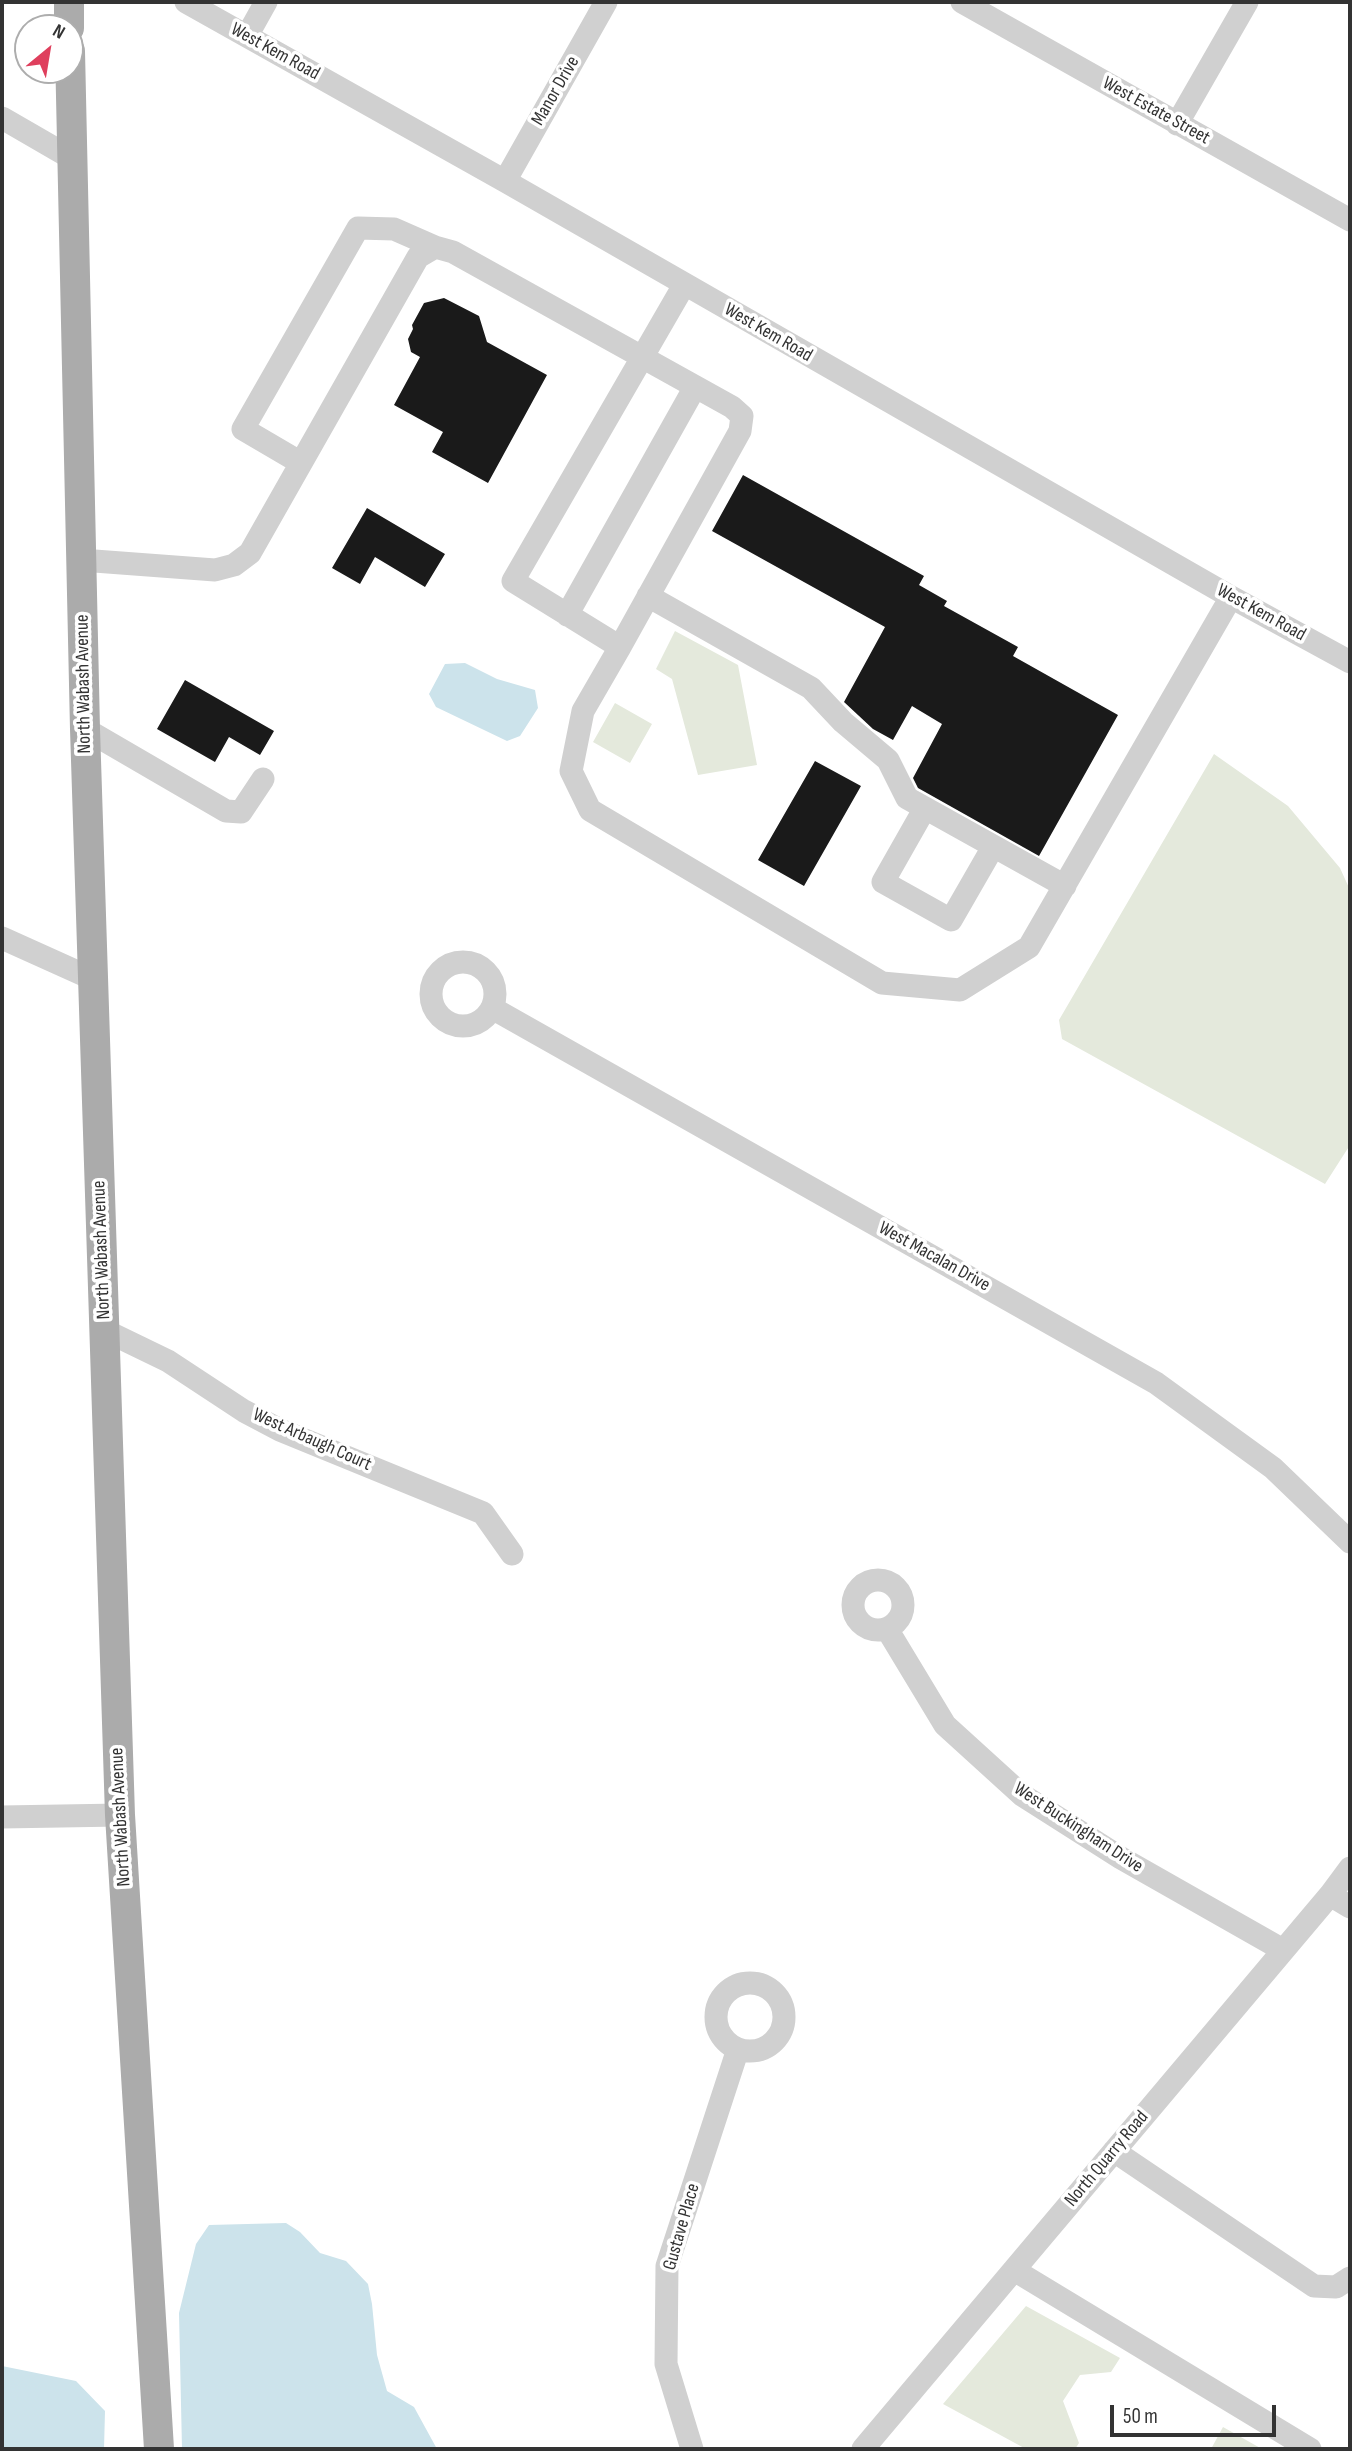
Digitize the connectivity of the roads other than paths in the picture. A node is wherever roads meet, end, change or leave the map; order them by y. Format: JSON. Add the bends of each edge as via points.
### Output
{"nodes":[{"id":1,"x":186,"y":2,"type":"edge"},
{"id":2,"x":265,"y":2,"type":"edge"},
{"id":3,"x":606,"y":2,"type":"edge"},
{"id":4,"x":962,"y":2,"type":"edge"},
{"id":5,"x":1247,"y":2,"type":"edge"},
{"id":6,"x":247,"y":36,"type":"junction"},
{"id":7,"x":71,"y":84,"type":"edge"},
{"id":8,"x":2,"y":118,"type":"edge"},
{"id":9,"x":1177,"y":124,"type":"junction"},
{"id":10,"x":73,"y":159,"type":"junction"},
{"id":11,"x":505,"y":181,"type":"junction"},
{"id":12,"x":1350,"y":220,"type":"edge"},
{"id":13,"x":435,"y":247,"type":"junction"},
{"id":14,"x":684,"y":285,"type":"junction"},
{"id":15,"x":642,"y":358,"type":"junction"},
{"id":16,"x":695,"y":387,"type":"junction"},
{"id":17,"x":301,"y":463,"type":"junction"},
{"id":18,"x":81,"y":560,"type":"junction"},
{"id":19,"x":648,"y":596,"type":"junction"},
{"id":20,"x":1231,"y":597,"type":"junction"},
{"id":21,"x":568,"y":615,"type":"junction"},
{"id":22,"x":620,"y":647,"type":"junction"},
{"id":23,"x":1350,"y":662,"type":"edge"},
{"id":24,"x":85,"y":729,"type":"junction"},
{"id":25,"x":263,"y":779,"type":"dead end"},
{"id":26,"x":925,"y":808,"type":"junction"},
{"id":27,"x":993,"y":847,"type":"junction"},
{"id":28,"x":1065,"y":886,"type":"junction"},
{"id":29,"x":2,"y":939,"type":"edge"},
{"id":30,"x":93,"y":979,"type":"junction"},
{"id":31,"x":492,"y":1008,"type":"dead end"},
{"id":32,"x":104,"y":1329,"type":"junction"},
{"id":33,"x":1350,"y":1542,"type":"edge"},
{"id":34,"x":512,"y":1554,"type":"dead end"},
{"id":35,"x":887,"y":1629,"type":"dead end"},
{"id":36,"x":120,"y":1815,"type":"junction"},
{"id":37,"x":2,"y":1817,"type":"edge"},
{"id":38,"x":1350,"y":1868,"type":"edge"},
{"id":39,"x":1330,"y":1895,"type":"junction"},
{"id":40,"x":1350,"y":1907,"type":"edge"},
{"id":41,"x":1283,"y":1950,"type":"junction"},
{"id":42,"x":738,"y":2049,"type":"dead end"},
{"id":43,"x":1114,"y":2151,"type":"junction"},
{"id":44,"x":1014,"y":2270,"type":"junction"},
{"id":45,"x":1350,"y":2278,"type":"edge"},
{"id":46,"x":159,"y":2449,"type":"edge"},
{"id":47,"x":692,"y":2449,"type":"edge"},
{"id":48,"x":863,"y":2449,"type":"edge"},
{"id":49,"x":1310,"y":2449,"type":"edge"}],
"edges":[{"from":1,"to":6,"type":"street","name":"West Kem Road"},
{"from":2,"to":6,"type":"street"},
{"from":3,"to":11,"type":"street","name":"Manor Drive"},
{"from":4,"to":9,"type":"street","name":"West Estate Street"},
{"from":5,"to":9,"type":"street"},
{"from":6,"to":11,"type":"street","name":"West Kem Road"},
{"from":7,"to":10,"type":"main road","name":"North Wabash Avenue"},
{"from":8,"to":10,"type":"street"},
{"from":9,"to":12,"type":"street","name":"West Estate Street"},
{"from":10,"to":18,"type":"main road","name":"North Wabash Avenue"},
{"from":11,"to":14,"type":"street","name":"West Kem Road"},
{"from":13,"to":15,"type":"street"},
{"from":13,"to":17,"type":"street","via":[[418,257]]},
{"from":13,"to":17,"type":"street","via":[[394,229],[358,228],[243,429]]},
{"from":14,"to":15,"type":"street"},
{"from":14,"to":20,"type":"street","name":"West Kem Road"},
{"from":15,"to":16,"type":"street"},
{"from":15,"to":21,"type":"street","via":[[513,581]]},
{"from":16,"to":19,"type":"street","via":[[732,407],[741,416],[740,431]]},
{"from":16,"to":21,"type":"street"},
{"from":17,"to":18,"type":"street","via":[[250,553],[234,565],[215,570]]},
{"from":18,"to":24,"type":"main road","name":"North Wabash Avenue"},
{"from":19,"to":22,"type":"street"},
{"from":19,"to":26,"type":"street","via":[[811,688],[888,760],[907,798]]},
{"from":20,"to":23,"type":"street","name":"West Kem Road"},
{"from":20,"to":28,"type":"street"},
{"from":21,"to":22,"type":"street"},
{"from":22,"to":28,"type":"street","via":[[583,711],[571,771],[590,810],[882,983],[960,990],[1030,947]]},
{"from":24,"to":25,"type":"street","via":[[226,811],[241,812]]},
{"from":24,"to":30,"type":"main road","name":"North Wabash Avenue"},
{"from":26,"to":27,"type":"street"},
{"from":26,"to":27,"type":"street","via":[[883,882],[951,920]]},
{"from":27,"to":28,"type":"street"},
{"from":29,"to":30,"type":"street"},
{"from":30,"to":32,"type":"main road","name":"North Wabash Avenue"},
{"from":31,"to":33,"type":"street","name":"West Macalan Drive","via":[[1156,1383],[1273,1468]]},
{"from":32,"to":34,"type":"street","name":"West Arbaugh Court","via":[[168,1361],[280,1430],[483,1513]]},
{"from":32,"to":36,"type":"main road","name":"North Wabash Avenue"},
{"from":35,"to":41,"type":"street","name":"West Buckingham Drive","via":[[945,1725],[1022,1796]]},
{"from":36,"to":37,"type":"street"},
{"from":36,"to":46,"type":"main road","name":"North Wabash Avenue"},
{"from":38,"to":39,"type":"street","name":"North Quarry Road"},
{"from":39,"to":40,"type":"street"},
{"from":39,"to":41,"type":"street","name":"North Quarry Road"},
{"from":41,"to":43,"type":"street","name":"North Quarry Road"},
{"from":42,"to":47,"type":"street","name":"Gustave Place","via":[[667,2266],[667,2364]]},
{"from":43,"to":44,"type":"street","name":"North Quarry Road"},
{"from":43,"to":45,"type":"street","via":[[1314,2286],[1336,2287]]},
{"from":44,"to":48,"type":"street","name":"North Quarry Road"},
{"from":44,"to":49,"type":"street"}]}
